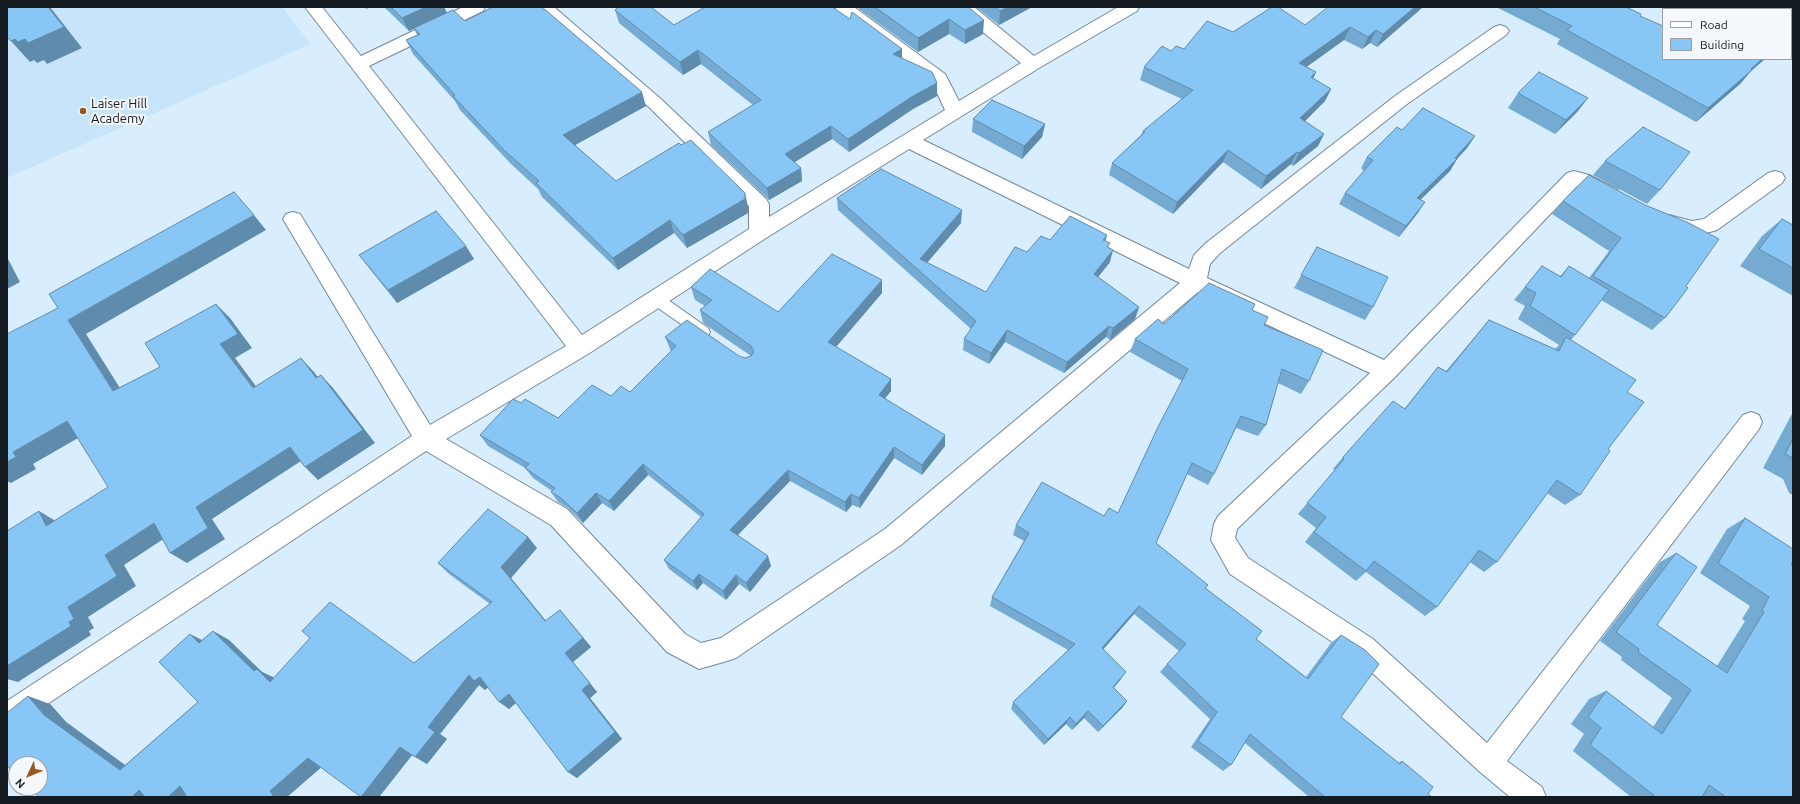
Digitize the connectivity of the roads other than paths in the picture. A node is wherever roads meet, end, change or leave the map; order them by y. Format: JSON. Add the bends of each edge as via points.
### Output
{"nodes":[{"id":1,"x":313,"y":7,"type":"edge"},
{"id":2,"x":477,"y":7,"type":"edge"},
{"id":3,"x":544,"y":7,"type":"edge"},
{"id":4,"x":843,"y":7,"type":"edge"},
{"id":5,"x":963,"y":7,"type":"edge"},
{"id":6,"x":1131,"y":7,"type":"edge"},
{"id":7,"x":1500,"y":31,"type":"dead end"},
{"id":8,"x":359,"y":64,"type":"junction"},
{"id":9,"x":1033,"y":64,"type":"junction"},
{"id":10,"x":955,"y":112,"type":"junction"},
{"id":11,"x":908,"y":141,"type":"junction"},
{"id":12,"x":1775,"y":178,"type":"dead end"},
{"id":13,"x":1628,"y":204,"type":"edge"},
{"id":14,"x":1649,"y":214,"type":"edge"},
{"id":15,"x":293,"y":219,"type":"dead end"},
{"id":16,"x":759,"y":233,"type":"junction"},
{"id":17,"x":1196,"y":282,"type":"junction"},
{"id":18,"x":656,"y":299,"type":"junction"},
{"id":19,"x":717,"y":342,"type":"edge"},
{"id":20,"x":580,"y":348,"type":"junction"},
{"id":21,"x":1387,"y":371,"type":"junction"},
{"id":22,"x":1751,"y":422,"type":"dead end"},
{"id":23,"x":426,"y":438,"type":"junction"},
{"id":24,"x":7,"y":716,"type":"edge"},
{"id":25,"x":1489,"y":763,"type":"junction"},
{"id":26,"x":1532,"y":797,"type":"edge"}],
"edges":[{"from":1,"to":8,"type":"street"},
{"from":2,"to":8,"type":"street"},
{"from":3,"to":16,"type":"street","via":[[656,104],[759,204]]},
{"from":4,"to":10,"type":"street","via":[[939,78]]},
{"from":5,"to":9,"type":"street"},
{"from":6,"to":9,"type":"street"},
{"from":7,"to":17,"type":"street","via":[[1401,100],[1213,248],[1202,261]]},
{"from":8,"to":20,"type":"street"},
{"from":9,"to":10,"type":"street"},
{"from":10,"to":11,"type":"street"},
{"from":11,"to":16,"type":"street"},
{"from":11,"to":17,"type":"street"},
{"from":12,"to":14,"type":"street","via":[[1710,225],[1692,230],[1678,227]]},
{"from":13,"to":21,"type":"street","via":[[1574,178]]},
{"from":15,"to":23,"type":"street"},
{"from":16,"to":18,"type":"street"},
{"from":17,"to":21,"type":"street"},
{"from":17,"to":23,"type":"street","via":[[893,537],[727,649],[699,656],[676,643],[559,517]]},
{"from":18,"to":19,"type":"lane"},
{"from":18,"to":20,"type":"street"},
{"from":20,"to":23,"type":"street"},
{"from":21,"to":25,"type":"street","via":[[1226,524],[1223,540],[1239,566],[1364,648]]},
{"from":22,"to":25,"type":"street"},
{"from":23,"to":24,"type":"street"},
{"from":25,"to":26,"type":"street"}]}
